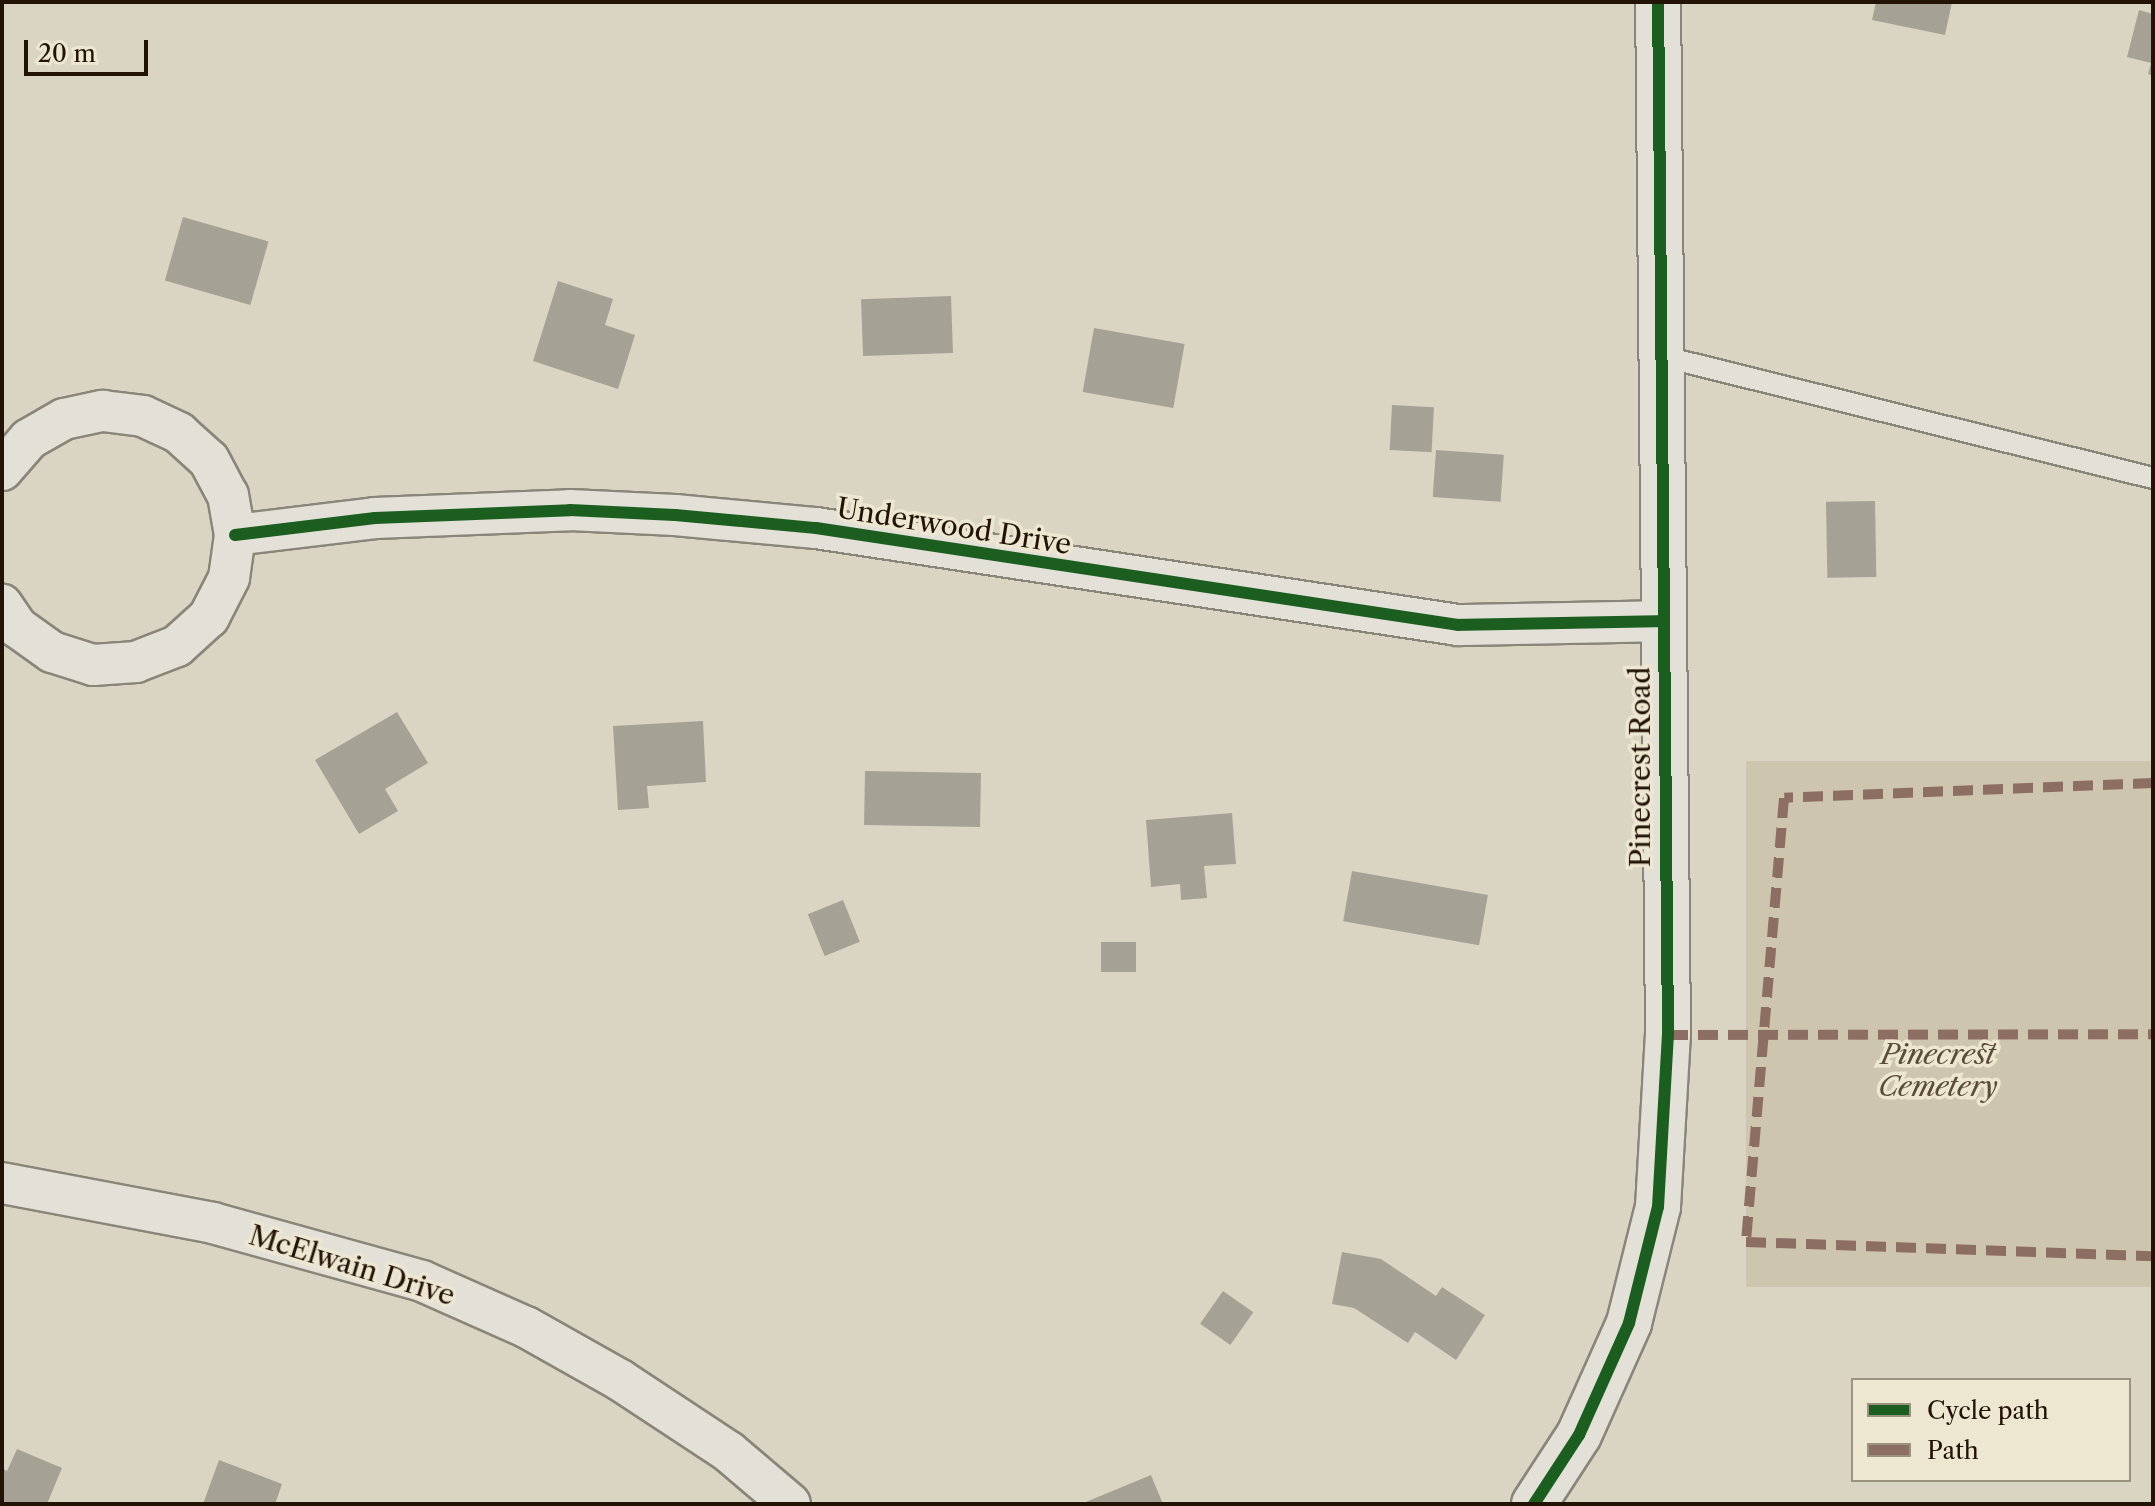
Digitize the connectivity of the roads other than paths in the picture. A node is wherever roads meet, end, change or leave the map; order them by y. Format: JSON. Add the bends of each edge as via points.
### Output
{"nodes":[{"id":1,"x":1658,"y":2,"type":"edge"},
{"id":2,"x":1661,"y":356,"type":"junction"},
{"id":3,"x":2,"y":470,"type":"edge"},
{"id":4,"x":2153,"y":478,"type":"edge"},
{"id":5,"x":235,"y":535,"type":"junction"},
{"id":6,"x":2,"y":605,"type":"edge"},
{"id":7,"x":1664,"y":621,"type":"junction"},
{"id":8,"x":2,"y":1183,"type":"edge"},
{"id":9,"x":790,"y":1504,"type":"edge"},
{"id":10,"x":1534,"y":1504,"type":"edge"}],
"edges":[{"from":1,"to":2,"type":"street","name":"Pinecrest Road"},
{"from":2,"to":4,"type":"lane"},
{"from":2,"to":7,"type":"street","name":"Pinecrest Road"},
{"from":3,"to":5,"type":"street","via":[[29,439],[64,419],[103,411],[143,416],[179,433],[209,460],[228,495]]},
{"from":5,"to":6,"type":"street","via":[[229,578],[209,617],[177,646],[136,662],[93,665],[52,652],[17,627]]},
{"from":5,"to":7,"type":"street","name":"Underwood Drive","via":[[375,518],[570,510],[675,515],[816,528],[1458,625]]},
{"from":7,"to":10,"type":"street","name":"Pinecrest Road","via":[[1668,1035],[1658,1207],[1629,1323],[1579,1435]]},
{"from":8,"to":9,"type":"street","name":"McElwain Drive","via":[[213,1223],[422,1281],[526,1327],[620,1380],[729,1452]]}]}
